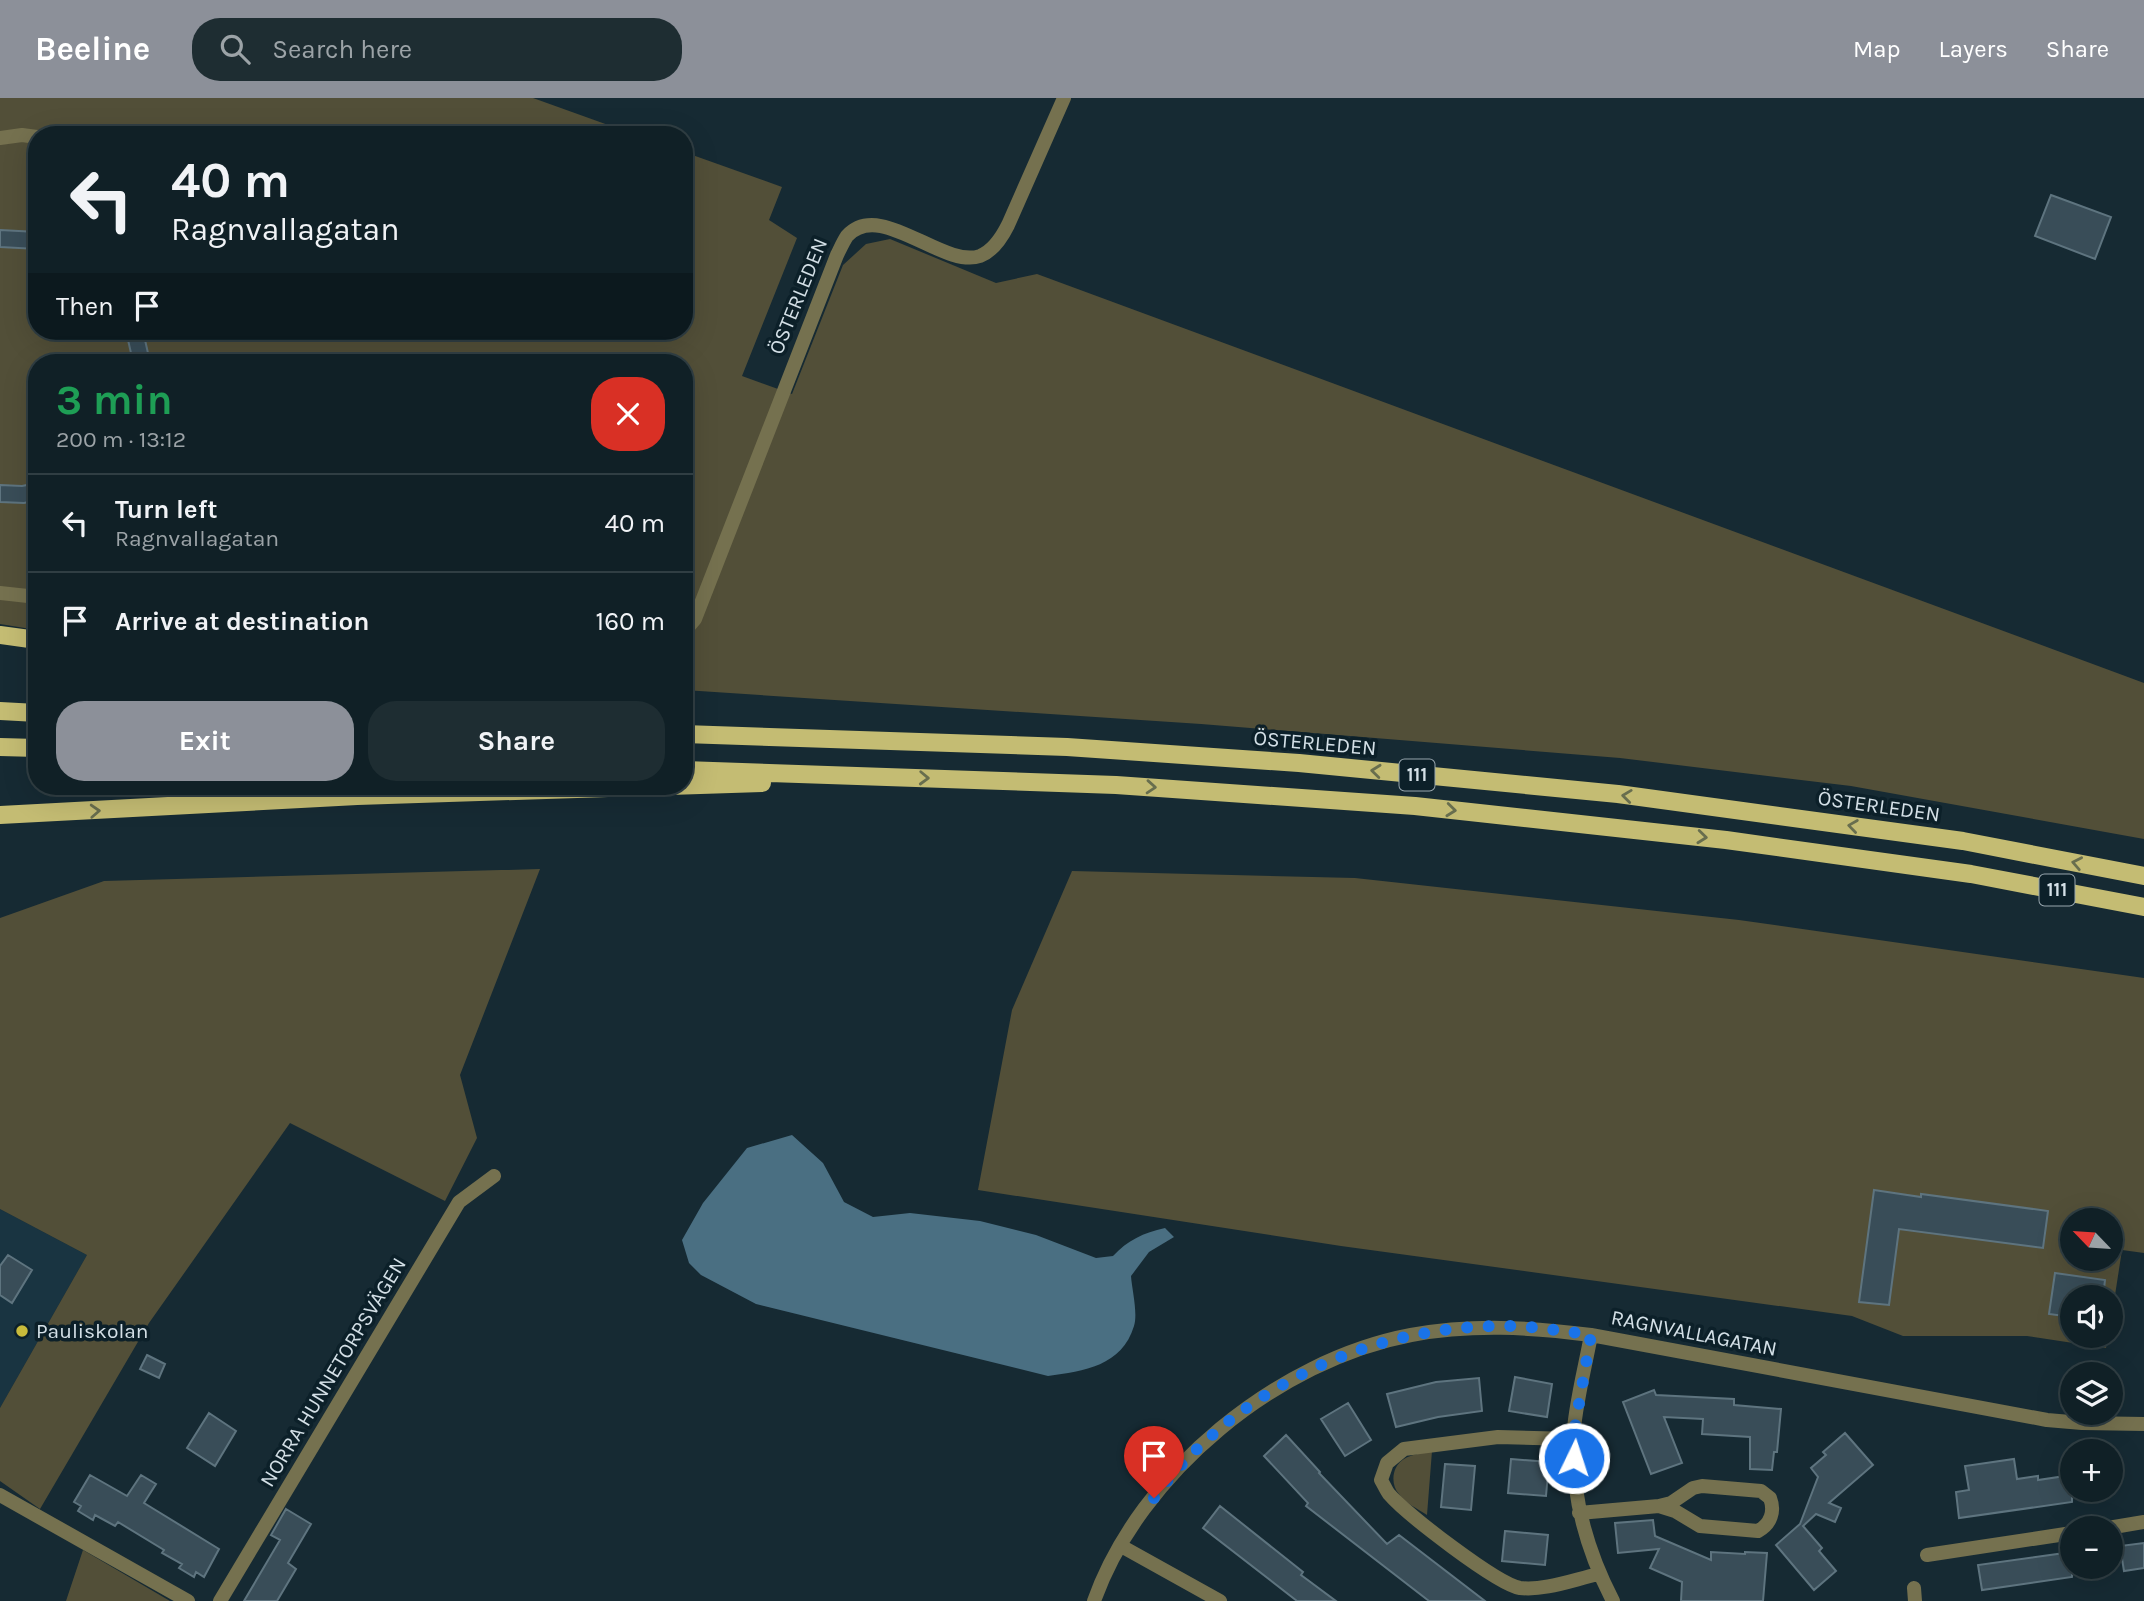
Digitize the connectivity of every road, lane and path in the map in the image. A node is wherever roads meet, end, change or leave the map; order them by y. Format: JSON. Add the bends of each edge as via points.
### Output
{"nodes":[{"id":1,"x":1064,"y":98,"type":"edge"},
{"id":2,"x":28,"y":136,"type":"edge"},
{"id":3,"x":0,"y":138,"type":"edge"},
{"id":4,"x":0,"y":593,"type":"edge"},
{"id":5,"x":28,"y":596,"type":"edge"},
{"id":6,"x":693,"y":621,"type":"edge"},
{"id":7,"x":0,"y":635,"type":"edge"},
{"id":8,"x":28,"y":639,"type":"edge"},
{"id":9,"x":0,"y":711,"type":"edge"},
{"id":10,"x":28,"y":713,"type":"edge"},
{"id":11,"x":693,"y":733,"type":"edge"},
{"id":12,"x":0,"y":747,"type":"edge"},
{"id":13,"x":28,"y":748,"type":"edge"},
{"id":14,"x":693,"y":770,"type":"edge"},
{"id":15,"x":877,"y":776,"type":"junction"},
{"id":16,"x":693,"y":786,"type":"edge"},
{"id":17,"x":392,"y":795,"type":"edge"},
{"id":18,"x":0,"y":815,"type":"edge"},
{"id":19,"x":2144,"y":876,"type":"edge"},
{"id":20,"x":2144,"y":907,"type":"edge"},
{"id":21,"x":495,"y":1176,"type":"dead end"},
{"id":22,"x":1591,"y":1335,"type":"junction"},
{"id":23,"x":2144,"y":1423,"type":"edge"},
{"id":24,"x":1573,"y":1438,"type":"junction"},
{"id":25,"x":0,"y":1495,"type":"edge"},
{"id":26,"x":1659,"y":1506,"type":"junction"},
{"id":27,"x":1579,"y":1513,"type":"junction"},
{"id":28,"x":2144,"y":1522,"type":"edge"},
{"id":29,"x":2123,"y":1526,"type":"edge"},
{"id":30,"x":2060,"y":1535,"type":"edge"},
{"id":31,"x":1121,"y":1546,"type":"junction"},
{"id":32,"x":1927,"y":1555,"type":"dead end"},
{"id":33,"x":1599,"y":1574,"type":"junction"},
{"id":34,"x":188,"y":1601,"type":"edge"},
{"id":35,"x":220,"y":1601,"type":"edge"},
{"id":36,"x":1094,"y":1601,"type":"edge"},
{"id":37,"x":1220,"y":1601,"type":"edge"},
{"id":38,"x":1613,"y":1601,"type":"edge"}],
"edges":[{"from":1,"to":6,"type":"street","name":"ÖSTERLEDEN","via":[[1003,235],[987,252],[972,257],[955,255],[877,226],[863,226],[848,236]]},
{"from":2,"to":3,"type":"street"},
{"from":4,"to":5,"type":"street"},
{"from":7,"to":8,"type":"main road"},
{"from":9,"to":10,"type":"main road"},
{"from":19,"to":11,"type":"main road","name":"ÖSTERLEDEN","number":"111","one_way":true,"via":[[1963,841],[1590,792],[1299,763],[1081,748]]},
{"from":12,"to":13,"type":"main road"},
{"from":14,"to":15,"type":"main road","number":"111"},
{"from":16,"to":15,"type":"main road","one_way":true},
{"from":15,"to":20,"type":"main road","number":"111","one_way":true,"via":[[1116,785],[1415,807],[1726,840],[1971,874]]},
{"from":18,"to":17,"type":"main road","one_way":true},
{"from":21,"to":35,"type":"street","name":"NORRA HUNNETORPSVÄGEN","via":[[459,1202]]},
{"from":22,"to":23,"type":"street","name":"RAGNVALLAGATAN","via":[[2015,1415],[2082,1423]]},
{"from":22,"to":24,"type":"street"},
{"from":22,"to":31,"type":"street","name":"RAGNVALLAGATAN","via":[[1512,1326],[1455,1329],[1380,1343],[1324,1364],[1280,1386],[1223,1424],[1166,1483]]},
{"from":24,"to":27,"type":"street"},
{"from":24,"to":33,"type":"street","via":[[1498,1437],[1404,1449],[1387,1463],[1381,1480],[1404,1507],[1498,1580],[1519,1588],[1544,1587]]},
{"from":25,"to":34,"type":"street"},
{"from":26,"to":26,"type":"street","via":[[1702,1486],[1765,1492],[1773,1508],[1768,1523],[1758,1531],[1700,1526]]},
{"from":26,"to":27,"type":"street"},
{"from":27,"to":33,"type":"street"},
{"from":28,"to":29,"type":"street"},
{"from":30,"to":32,"type":"street"},
{"from":31,"to":36,"type":"street","name":"RAGNVALLAGATAN"},
{"from":31,"to":37,"type":"street"},
{"from":33,"to":38,"type":"street"}]}
